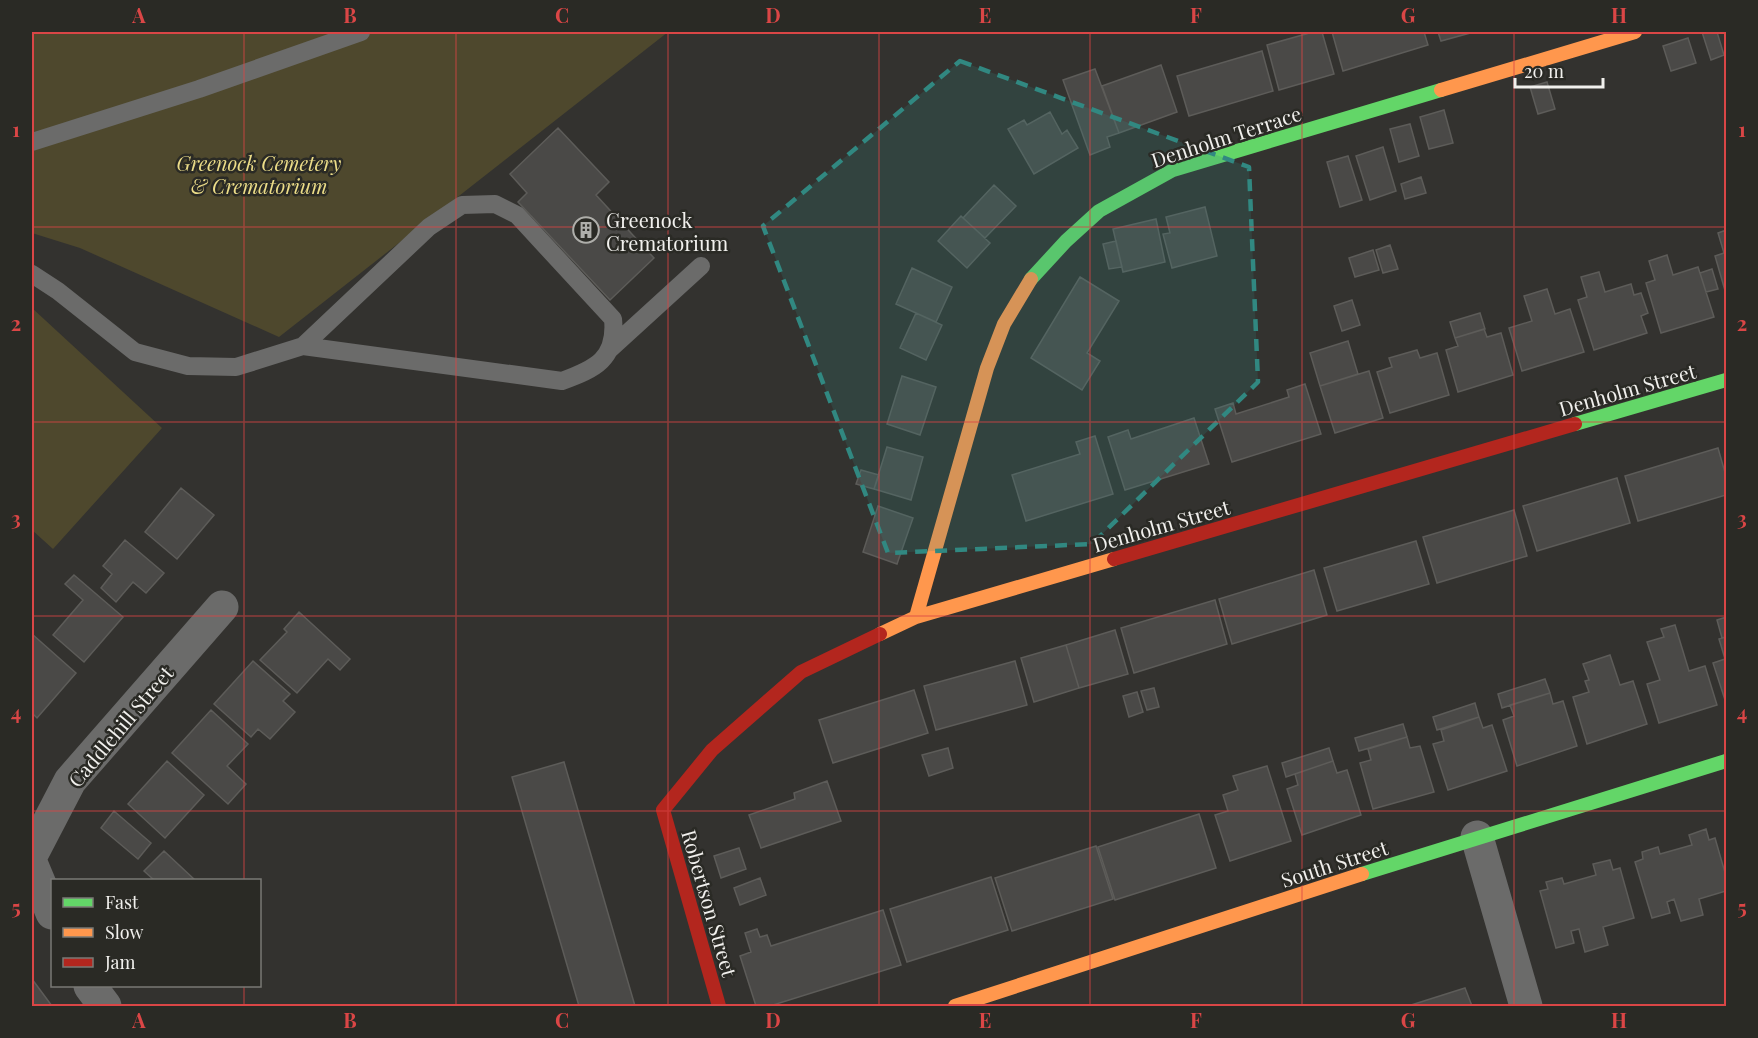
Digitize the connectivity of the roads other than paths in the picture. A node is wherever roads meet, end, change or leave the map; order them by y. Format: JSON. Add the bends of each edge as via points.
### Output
{"nodes":[{"id":1,"x":361,"y":32,"type":"edge"},
{"id":2,"x":1635,"y":32,"type":"edge"},
{"id":3,"x":32,"y":142,"type":"edge"},
{"id":4,"x":701,"y":266,"type":"dead end"},
{"id":5,"x":32,"y":274,"type":"edge"},
{"id":6,"x":303,"y":346,"type":"junction"},
{"id":7,"x":610,"y":350,"type":"junction"},
{"id":8,"x":1726,"y":380,"type":"edge"},
{"id":9,"x":222,"y":607,"type":"dead end"},
{"id":10,"x":916,"y":617,"type":"junction"},
{"id":11,"x":1726,"y":761,"type":"edge"},
{"id":12,"x":663,"y":810,"type":"joint"},
{"id":13,"x":1476,"y":837,"type":"junction"},
{"id":14,"x":32,"y":854,"type":"edge"},
{"id":15,"x":32,"y":865,"type":"edge"},
{"id":16,"x":51,"y":911,"type":"edge"},
{"id":17,"x":91,"y":987,"type":"edge"},
{"id":18,"x":105,"y":1006,"type":"edge"},
{"id":19,"x":718,"y":1006,"type":"edge"},
{"id":20,"x":955,"y":1006,"type":"edge"},
{"id":21,"x":1526,"y":1006,"type":"edge"}],
"edges":[{"from":1,"to":3,"type":"lane"},
{"from":2,"to":10,"type":"street","name":"Denholm Terrace","via":[[1173,170],[1098,211],[1033,276],[1004,324],[987,368]]},
{"from":4,"to":7,"type":"lane"},
{"from":5,"to":6,"type":"lane","via":[[135,352],[188,366],[236,367]]},
{"from":6,"to":7,"type":"lane","via":[[533,370],[562,381],[592,370]]},
{"from":6,"to":7,"type":"lane","via":[[429,227],[462,206],[495,204],[517,215],[613,319],[615,336]]},
{"from":8,"to":10,"type":"street","name":"Denholm Street"},
{"from":9,"to":14,"type":"street","name":"Caddlehill Street","via":[[70,781]]},
{"from":10,"to":12,"type":"street","name":"Denholm Street","via":[[801,672],[712,750]]},
{"from":11,"to":13,"type":"street","name":"South Street"},
{"from":12,"to":19,"type":"street","name":"Robertson Street"},
{"from":13,"to":20,"type":"street","name":"South Street"},
{"from":13,"to":21,"type":"street"},
{"from":15,"to":16,"type":"street"},
{"from":17,"to":18,"type":"street"}]}
